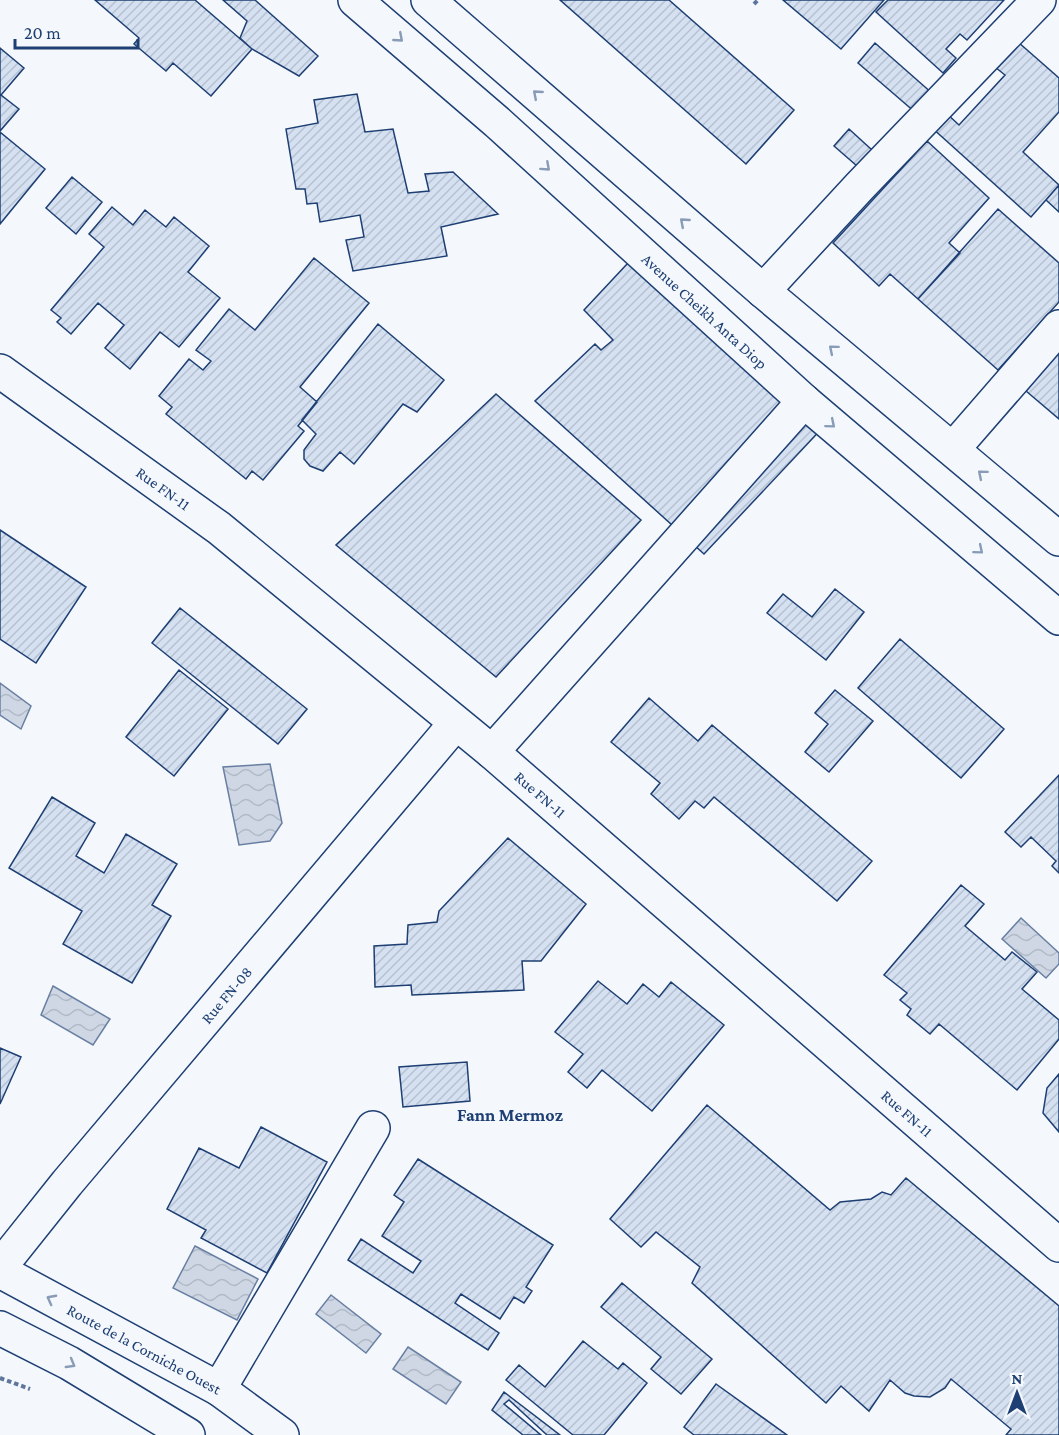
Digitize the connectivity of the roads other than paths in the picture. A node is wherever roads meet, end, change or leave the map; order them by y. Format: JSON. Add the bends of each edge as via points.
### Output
{"nodes":[{"id":1,"x":355,"y":0,"type":"edge"},
{"id":2,"x":428,"y":0,"type":"edge"},
{"id":3,"x":1040,"y":0,"type":"edge"},
{"id":4,"x":764,"y":291,"type":"junction"},
{"id":5,"x":1059,"y":327,"type":"edge"},
{"id":6,"x":0,"y":371,"type":"edge"},
{"id":7,"x":804,"y":401,"type":"junction"},
{"id":8,"x":954,"y":449,"type":"junction"},
{"id":9,"x":1059,"y":539,"type":"edge"},
{"id":10,"x":1059,"y":618,"type":"edge"},
{"id":11,"x":455,"y":724,"type":"junction"},
{"id":12,"x":492,"y":752,"type":"junction"},
{"id":13,"x":374,"y":1128,"type":"dead end"},
{"id":14,"x":1059,"y":1245,"type":"edge"},
{"id":15,"x":0,"y":1267,"type":"edge"},
{"id":16,"x":0,"y":1271,"type":"edge"},
{"id":17,"x":0,"y":1328,"type":"edge"},
{"id":18,"x":219,"y":1389,"type":"junction"},
{"id":19,"x":188,"y":1435,"type":"edge"},
{"id":20,"x":282,"y":1435,"type":"edge"}],
"edges":[{"from":1,"to":7,"type":"main road","name":"Avenue Cheikh Anta Diop","one_way":true,"via":[[497,122]]},
{"from":4,"to":2,"type":"main road","one_way":true},
{"from":3,"to":4,"type":"main road"},
{"from":8,"to":4,"type":"main road","one_way":true},
{"from":5,"to":8,"type":"main road"},
{"from":6,"to":11,"type":"main road","name":"Rue FN-11","via":[[219,528]]},
{"from":7,"to":10,"type":"main road","name":"Avenue Cheikh Anta Diop","one_way":true},
{"from":7,"to":12,"type":"main road"},
{"from":9,"to":8,"type":"main road","one_way":true},
{"from":11,"to":12,"type":"main road","name":"Rue FN-11"},
{"from":11,"to":15,"type":"main road","name":"Rue FN-08"},
{"from":12,"to":14,"type":"main road","name":"Rue FN-11"},
{"from":13,"to":18,"type":"main road"},
{"from":18,"to":16,"type":"main road","name":"Route de la Corniche Ouest","one_way":true},
{"from":17,"to":19,"type":"main road","one_way":true,"via":[[69,1363]]},
{"from":18,"to":20,"type":"main road","name":"Route de la Corniche Ouest"}]}
